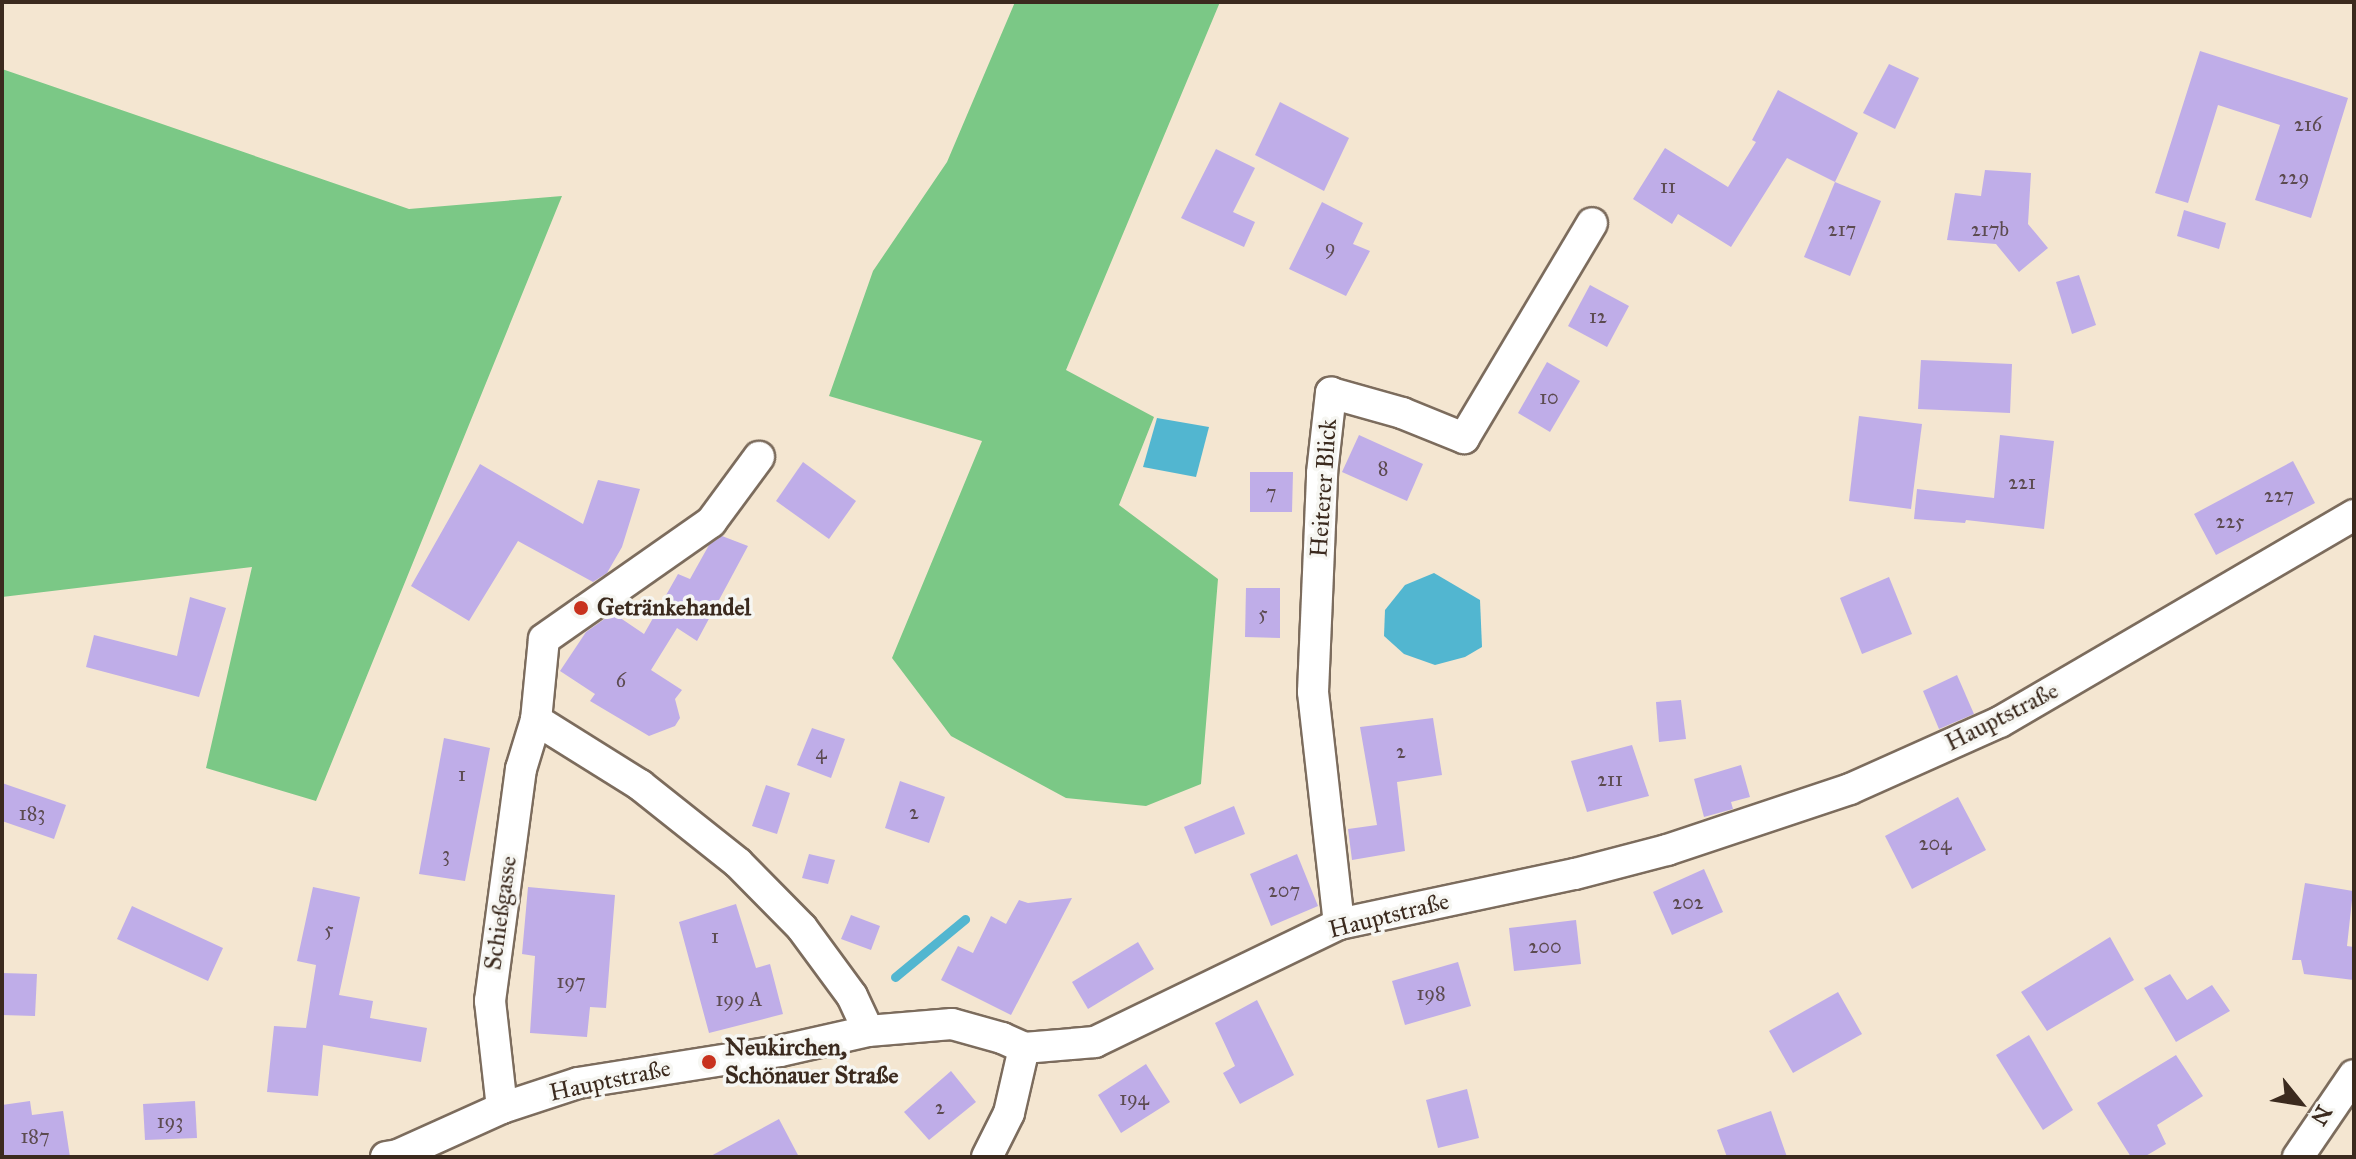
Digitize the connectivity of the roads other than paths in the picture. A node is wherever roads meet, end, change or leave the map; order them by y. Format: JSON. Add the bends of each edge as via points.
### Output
{"nodes":[{"id":1,"x":1592,"y":223,"type":"dead end"},
{"id":2,"x":759,"y":457,"type":"dead end"},
{"id":3,"x":2354,"y":515,"type":"edge"},
{"id":4,"x":536,"y":720,"type":"junction"},
{"id":5,"x":1339,"y":924,"type":"junction"},
{"id":6,"x":868,"y":1031,"type":"junction"},
{"id":7,"x":1024,"y":1048,"type":"junction"},
{"id":8,"x":2354,"y":1075,"type":"edge"},
{"id":9,"x":502,"y":1108,"type":"junction"},
{"id":10,"x":386,"y":1157,"type":"edge"},
{"id":11,"x":987,"y":1157,"type":"edge"},
{"id":12,"x":2298,"y":1157,"type":"edge"}],
"edges":[{"from":1,"to":5,"type":"street","name":"Heiterer Blick","via":[[1464,438],[1331,393],[1322,473],[1313,692]]},
{"from":2,"to":4,"type":"street","name":"Schießgasse","via":[[711,522],[544,639]]},
{"from":3,"to":5,"type":"street","name":"Hauptstraße","via":[[2000,722],[1850,789],[1667,850]]},
{"from":4,"to":6,"type":"street","via":[[640,785],[738,863],[802,928],[852,996]]},
{"from":4,"to":9,"type":"street","name":"Schießgasse","via":[[521,769],[490,1001]]},
{"from":5,"to":7,"type":"street","name":"Hauptstraße","via":[[1095,1042]]},
{"from":6,"to":7,"type":"street","name":"Hauptstraße","via":[[952,1024]]},
{"from":6,"to":9,"type":"street","name":"Hauptstraße","via":[[780,1051],[578,1083]]},
{"from":7,"to":11,"type":"street","via":[[1009,1113]]},
{"from":8,"to":12,"type":"street"},
{"from":9,"to":10,"type":"street","name":"Hauptstraße"}]}
